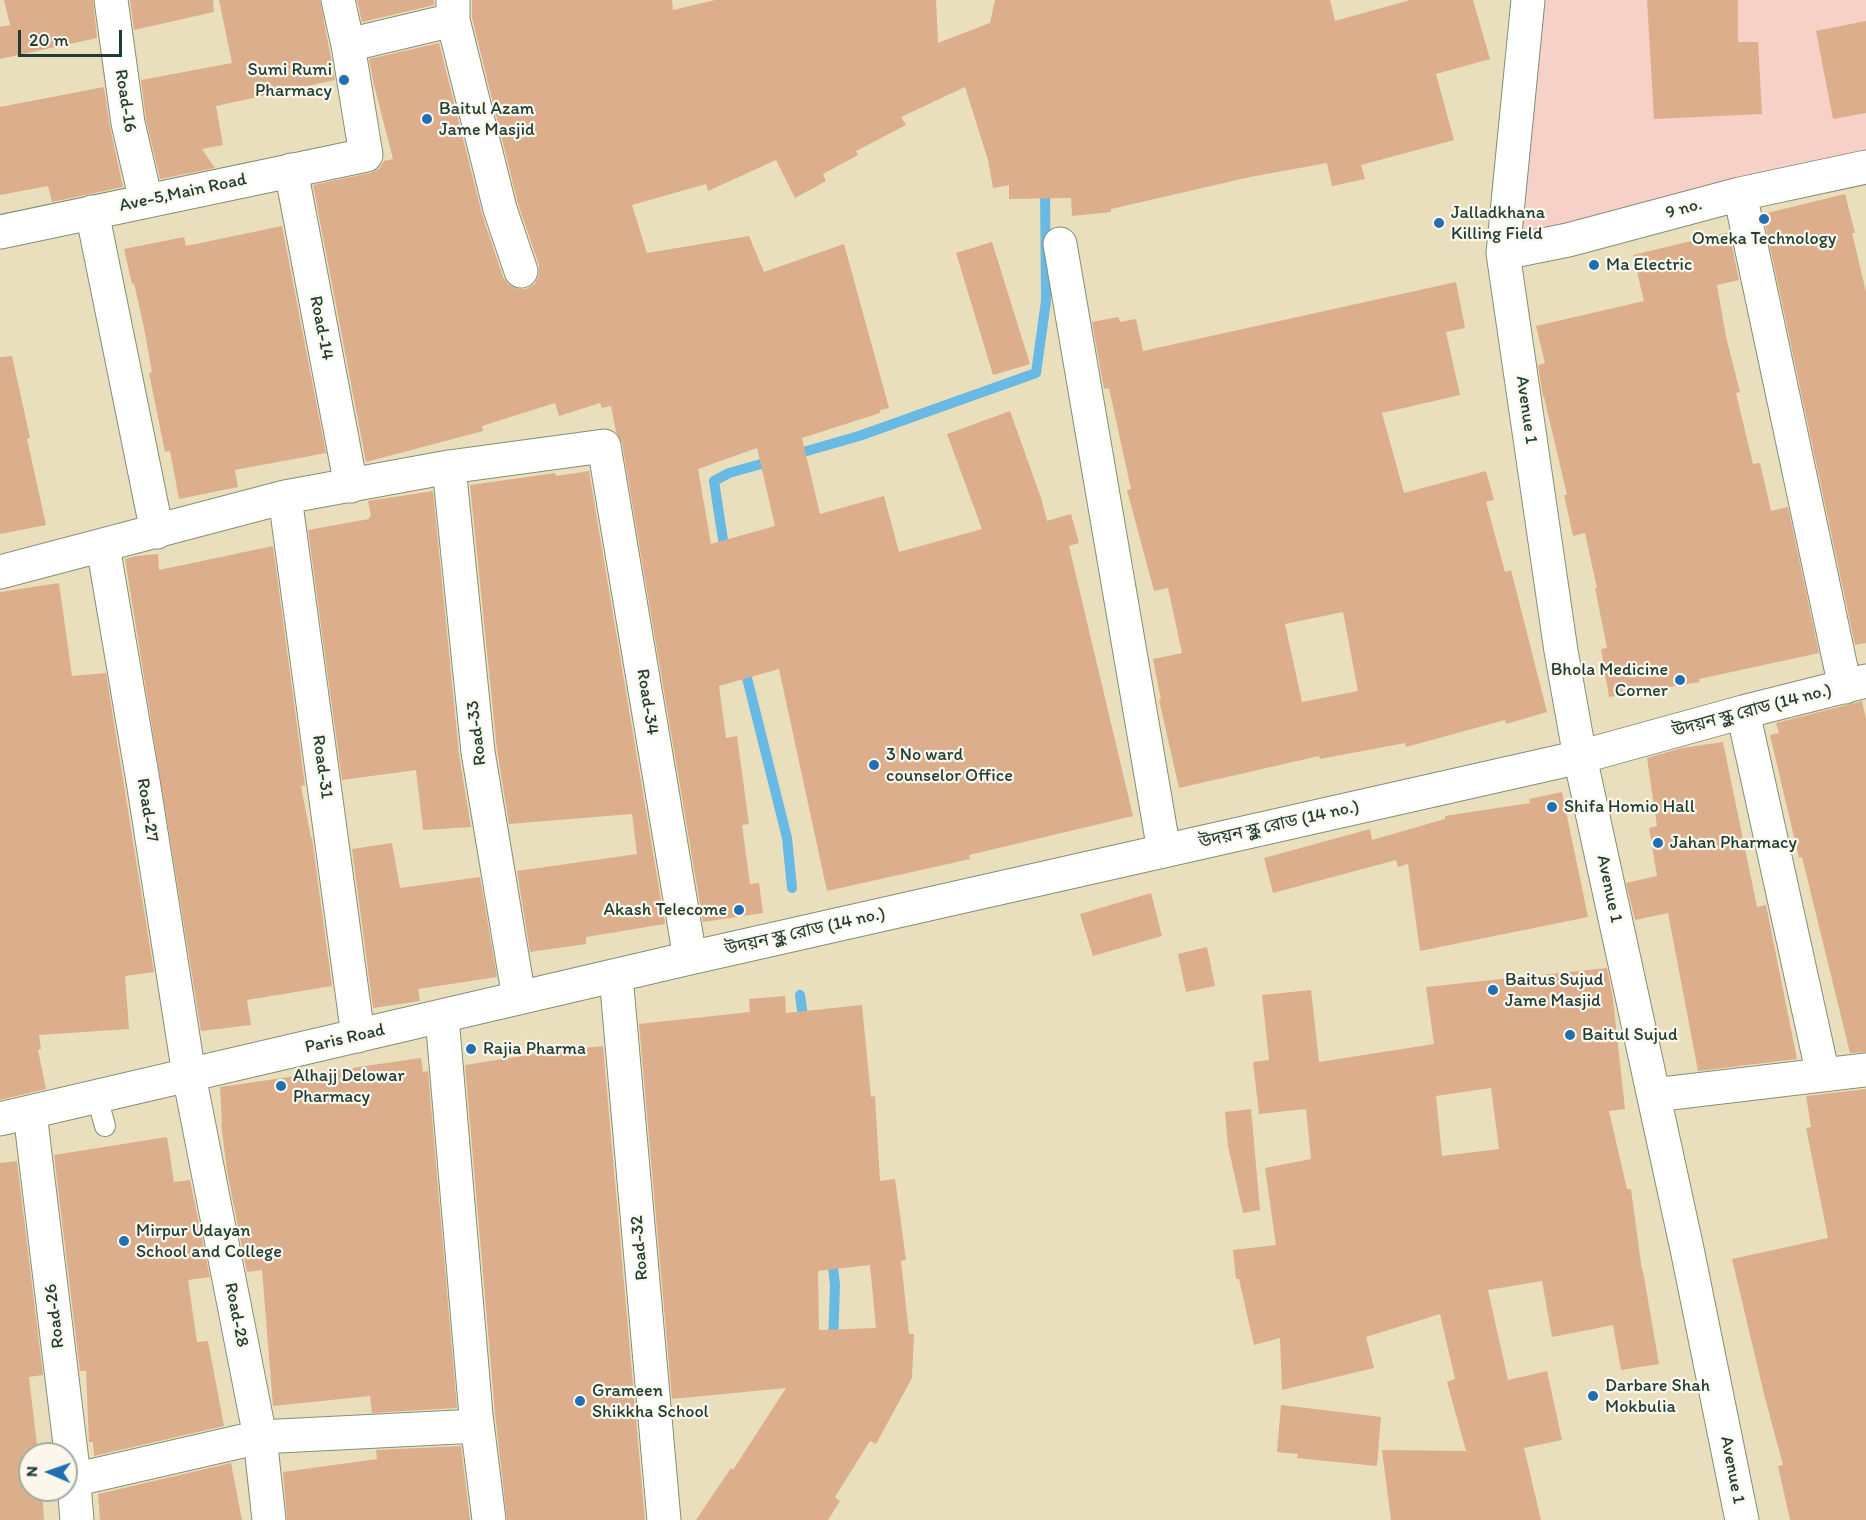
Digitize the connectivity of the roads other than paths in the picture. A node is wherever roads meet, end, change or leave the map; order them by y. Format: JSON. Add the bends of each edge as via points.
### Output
{"nodes":[{"id":1,"x":111,"y":0,"type":"edge"},
{"id":2,"x":338,"y":0,"type":"edge"},
{"id":3,"x":1528,"y":0,"type":"edge"},
{"id":4,"x":453,"y":10,"type":"edge"},
{"id":5,"x":348,"y":45,"type":"junction"},
{"id":6,"x":1866,"y":167,"type":"edge"},
{"id":7,"x":291,"y":170,"type":"junction"},
{"id":8,"x":1740,"y":194,"type":"junction"},
{"id":9,"x":146,"y":201,"type":"junction"},
{"id":10,"x":92,"y":212,"type":"junction"},
{"id":11,"x":0,"y":232,"type":"edge"},
{"id":12,"x":1060,"y":244,"type":"dead end"},
{"id":13,"x":1503,"y":253,"type":"junction"},
{"id":14,"x":521,"y":271,"type":"dead end"},
{"id":15,"x":449,"y":467,"type":"junction"},
{"id":16,"x":351,"y":486,"type":"junction"},
{"id":17,"x":285,"y":497,"type":"junction"},
{"id":18,"x":157,"y":532,"type":"junction"},
{"id":19,"x":103,"y":546,"type":"junction"},
{"id":20,"x":0,"y":572,"type":"edge"},
{"id":21,"x":1855,"y":684,"type":"edge"},
{"id":22,"x":1743,"y":712,"type":"junction"},
{"id":23,"x":1580,"y":757,"type":"junction"},
{"id":24,"x":1164,"y":851,"type":"junction"},
{"id":25,"x":690,"y":958,"type":"junction"},
{"id":26,"x":616,"y":976,"type":"junction"},
{"id":27,"x":519,"y":998,"type":"junction"},
{"id":28,"x":442,"y":1017,"type":"junction"},
{"id":29,"x":358,"y":1036,"type":"junction"},
{"id":30,"x":1866,"y":1070,"type":"edge"},
{"id":31,"x":189,"y":1075,"type":"junction"},
{"id":32,"x":1823,"y":1075,"type":"junction"},
{"id":33,"x":1654,"y":1095,"type":"junction"},
{"id":34,"x":15,"y":1116,"type":"edge"},
{"id":35,"x":477,"y":1426,"type":"junction"},
{"id":36,"x":260,"y":1437,"type":"junction"},
{"id":37,"x":67,"y":1442,"type":"edge"},
{"id":38,"x":78,"y":1479,"type":"edge"},
{"id":39,"x":75,"y":1502,"type":"edge"},
{"id":40,"x":77,"y":1520,"type":"edge"},
{"id":41,"x":269,"y":1520,"type":"edge"},
{"id":42,"x":489,"y":1520,"type":"edge"},
{"id":43,"x":664,"y":1520,"type":"edge"},
{"id":44,"x":1742,"y":1520,"type":"edge"}],
"edges":[{"from":1,"to":9,"type":"street","name":"Road-16","via":[[128,123]]},
{"from":2,"to":5,"type":"street"},
{"from":3,"to":13,"type":"street","name":"Avenue 1"},
{"from":4,"to":5,"type":"street"},
{"from":4,"to":14,"type":"street","via":[[500,209]]},
{"from":5,"to":7,"type":"street","name":"Ave-5,Main Road","via":[[366,155]]},
{"from":6,"to":8,"type":"street","name":"9 no."},
{"from":7,"to":9,"type":"street","name":"Ave-5,Main Road"},
{"from":7,"to":16,"type":"street","name":"Road-14"},
{"from":8,"to":13,"type":"street","name":"9 no.","via":[[1568,240]]},
{"from":8,"to":21,"type":"street"},
{"from":9,"to":10,"type":"street","name":"Ave-5,Main Road"},
{"from":10,"to":11,"type":"street","name":"Ave-5,Main Road"},
{"from":10,"to":18,"type":"street"},
{"from":12,"to":24,"type":"street"},
{"from":13,"to":23,"type":"street","name":"Avenue 1"},
{"from":15,"to":16,"type":"street"},
{"from":15,"to":25,"type":"street","name":"Road-34","via":[[604,446]]},
{"from":15,"to":27,"type":"street","name":"Road-33","via":[[478,752]]},
{"from":16,"to":17,"type":"street"},
{"from":17,"to":18,"type":"street"},
{"from":17,"to":29,"type":"street","name":"Road-31"},
{"from":18,"to":19,"type":"street"},
{"from":19,"to":20,"type":"street"},
{"from":19,"to":31,"type":"street","name":"Road-27"},
{"from":21,"to":22,"type":"street","name":"উদয়ন স্কুল রোড (14 no.)"},
{"from":22,"to":23,"type":"street","name":"উদয়ন স্কুল রোড (14 no.)"},
{"from":22,"to":32,"type":"street"},
{"from":23,"to":24,"type":"street","name":"উদয়ন স্কুল রোড (14 no.)"},
{"from":23,"to":33,"type":"street","name":"Avenue 1"},
{"from":24,"to":25,"type":"street","name":"উদয়ন স্কুল রোড (14 no.)"},
{"from":25,"to":26,"type":"street","name":"Paris Road"},
{"from":26,"to":27,"type":"street","name":"Paris Road"},
{"from":26,"to":43,"type":"street","name":"Road-32"},
{"from":27,"to":28,"type":"street","name":"Paris Road"},
{"from":28,"to":29,"type":"street","name":"Paris Road"},
{"from":28,"to":35,"type":"street"},
{"from":29,"to":31,"type":"street","name":"Paris Road"},
{"from":30,"to":32,"type":"street"},
{"from":31,"to":34,"type":"street","name":"Paris Road","via":[[101,1112]]},
{"from":31,"to":36,"type":"street","name":"Road-28"},
{"from":32,"to":33,"type":"street"},
{"from":33,"to":44,"type":"street","name":"Avenue 1"},
{"from":34,"to":37,"type":"street","name":"Road-26"},
{"from":35,"to":36,"type":"street"},
{"from":35,"to":42,"type":"street"},
{"from":36,"to":38,"type":"street"},
{"from":36,"to":41,"type":"street","name":"Road-28"},
{"from":39,"to":40,"type":"street","name":"Road-26"}]}
